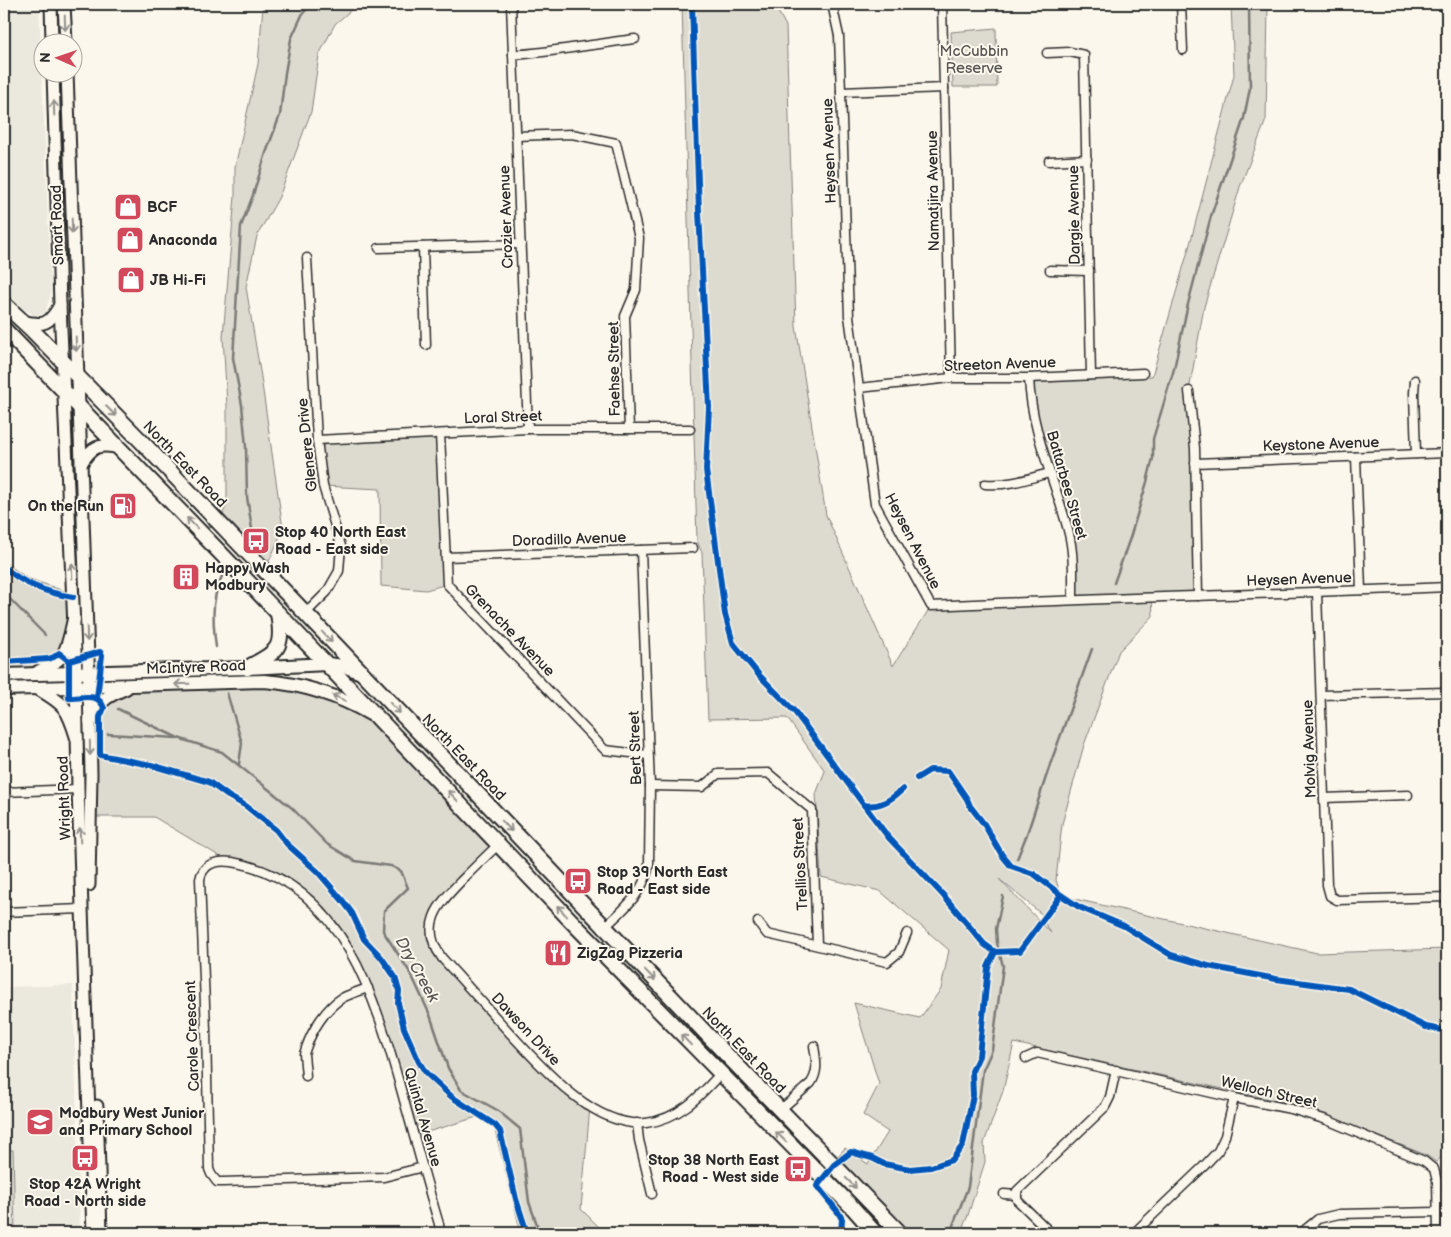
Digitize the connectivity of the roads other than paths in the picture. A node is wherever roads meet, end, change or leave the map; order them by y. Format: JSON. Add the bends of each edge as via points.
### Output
{"nodes":[{"id":1,"x":51,"y":4,"type":"edge"},
{"id":2,"x":64,"y":4,"type":"edge"},
{"id":3,"x":511,"y":4,"type":"edge"},
{"id":4,"x":832,"y":4,"type":"edge"},
{"id":5,"x":942,"y":4,"type":"edge"},
{"id":6,"x":1181,"y":4,"type":"edge"},
{"id":7,"x":52,"y":32,"type":"edge"},
{"id":8,"x":65,"y":32,"type":"edge"},
{"id":9,"x":635,"y":39,"type":"dead end"},
{"id":10,"x":1184,"y":50,"type":"dead end"},
{"id":11,"x":1046,"y":53,"type":"dead end"},
{"id":12,"x":513,"y":55,"type":"junction"},
{"id":13,"x":53,"y":82,"type":"edge"},
{"id":14,"x":67,"y":82,"type":"edge"},
{"id":15,"x":944,"y":88,"type":"junction"},
{"id":16,"x":841,"y":92,"type":"junction"},
{"id":17,"x":516,"y":136,"type":"junction"},
{"id":18,"x":1087,"y":159,"type":"junction"},
{"id":19,"x":1049,"y":161,"type":"dead end"},
{"id":20,"x":521,"y":244,"type":"junction"},
{"id":21,"x":423,"y":247,"type":"junction"},
{"id":22,"x":379,"y":248,"type":"dead end"},
{"id":23,"x":307,"y":258,"type":"dead end"},
{"id":24,"x":1050,"y":270,"type":"dead end"},
{"id":25,"x":1089,"y":271,"type":"junction"},
{"id":26,"x":4,"y":304,"type":"edge"},
{"id":27,"x":60,"y":305,"type":"junction"},
{"id":28,"x":22,"y":321,"type":"junction"},
{"id":29,"x":4,"y":329,"type":"edge"},
{"id":30,"x":426,"y":345,"type":"dead end"},
{"id":31,"x":64,"y":363,"type":"junction"},
{"id":32,"x":1143,"y":373,"type":"dead end"},
{"id":33,"x":1091,"y":375,"type":"junction"},
{"id":34,"x":77,"y":376,"type":"junction"},
{"id":35,"x":951,"y":378,"type":"junction"},
{"id":36,"x":1029,"y":378,"type":"junction"},
{"id":37,"x":1415,"y":380,"type":"dead end"},
{"id":38,"x":859,"y":388,"type":"junction"},
{"id":39,"x":64,"y":391,"type":"junction"},
{"id":40,"x":1189,"y":391,"type":"dead end"},
{"id":41,"x":78,"y":405,"type":"junction"},
{"id":42,"x":528,"y":429,"type":"junction"},
{"id":43,"x":629,"y":429,"type":"junction"},
{"id":44,"x":690,"y":429,"type":"dead end"},
{"id":45,"x":440,"y":434,"type":"junction"},
{"id":46,"x":318,"y":440,"type":"junction"},
{"id":47,"x":120,"y":448,"type":"junction"},
{"id":48,"x":1447,"y":453,"type":"edge"},
{"id":49,"x":1416,"y":454,"type":"junction"},
{"id":50,"x":1356,"y":457,"type":"junction"},
{"id":51,"x":1195,"y":462,"type":"junction"},
{"id":52,"x":81,"y":464,"type":"junction"},
{"id":53,"x":1049,"y":473,"type":"junction"},
{"id":54,"x":985,"y":484,"type":"dead end"},
{"id":55,"x":693,"y":548,"type":"dead end"},
{"id":56,"x":641,"y":550,"type":"junction"},
{"id":57,"x":446,"y":556,"type":"junction"},
{"id":58,"x":1447,"y":587,"type":"edge"},
{"id":59,"x":1361,"y":590,"type":"junction"},
{"id":60,"x":1317,"y":592,"type":"junction"},
{"id":61,"x":1198,"y":596,"type":"junction"},
{"id":62,"x":1073,"y":599,"type":"junction"},
{"id":63,"x":278,"y":613,"type":"junction"},
{"id":64,"x":305,"y":614,"type":"junction"},
{"id":65,"x":74,"y":619,"type":"junction"},
{"id":66,"x":327,"y":664,"type":"junction"},
{"id":67,"x":247,"y":668,"type":"junction"},
{"id":68,"x":82,"y":672,"type":"junction"},
{"id":69,"x":361,"y":673,"type":"junction"},
{"id":70,"x":34,"y":674,"type":"junction"},
{"id":71,"x":4,"y":675,"type":"edge"},
{"id":72,"x":83,"y":686,"type":"junction"},
{"id":73,"x":133,"y":686,"type":"junction"},
{"id":74,"x":37,"y":688,"type":"junction"},
{"id":75,"x":4,"y":689,"type":"edge"},
{"id":76,"x":1447,"y":692,"type":"edge"},
{"id":77,"x":1321,"y":695,"type":"junction"},
{"id":78,"x":90,"y":721,"type":"junction"},
{"id":79,"x":382,"y":721,"type":"junction"},
{"id":80,"x":77,"y":738,"type":"junction"},
{"id":81,"x":648,"y":755,"type":"junction"},
{"id":82,"x":650,"y":786,"type":"junction"},
{"id":83,"x":78,"y":789,"type":"junction"},
{"id":84,"x":4,"y":792,"type":"edge"},
{"id":85,"x":1408,"y":795,"type":"dead end"},
{"id":86,"x":1324,"y":798,"type":"junction"},
{"id":87,"x":499,"y":844,"type":"junction"},
{"id":88,"x":210,"y":864,"type":"joint"},
{"id":89,"x":1447,"y":897,"type":"edge"},
{"id":90,"x":82,"y":909,"type":"junction"},
{"id":91,"x":4,"y":912,"type":"edge"},
{"id":92,"x":758,"y":922,"type":"dead end"},
{"id":93,"x":578,"y":928,"type":"junction"},
{"id":94,"x":604,"y":928,"type":"junction"},
{"id":95,"x":908,"y":933,"type":"dead end"},
{"id":96,"x":817,"y":945,"type":"junction"},
{"id":97,"x":608,"y":959,"type":"junction"},
{"id":98,"x":368,"y":988,"type":"junction"},
{"id":99,"x":814,"y":1046,"type":"dead end"},
{"id":100,"x":721,"y":1049,"type":"junction"},
{"id":101,"x":1026,"y":1058,"type":"dead end"},
{"id":102,"x":1116,"y":1070,"type":"junction"},
{"id":103,"x":720,"y":1074,"type":"junction"},
{"id":104,"x":746,"y":1075,"type":"junction"},
{"id":105,"x":306,"y":1076,"type":"dead end"},
{"id":106,"x":1234,"y":1098,"type":"junction"},
{"id":107,"x":780,"y":1110,"type":"junction"},
{"id":108,"x":637,"y":1123,"type":"junction"},
{"id":109,"x":423,"y":1167,"type":"junction"},
{"id":110,"x":652,"y":1194,"type":"dead end"},
{"id":111,"x":1004,"y":1194,"type":"dead end"},
{"id":112,"x":1017,"y":1195,"type":"junction"},
{"id":113,"x":853,"y":1208,"type":"junction"},
{"id":114,"x":1438,"y":1212,"type":"junction"},
{"id":115,"x":886,"y":1218,"type":"junction"},
{"id":116,"x":93,"y":1233,"type":"edge"},
{"id":117,"x":101,"y":1233,"type":"edge"},
{"id":118,"x":440,"y":1233,"type":"edge"},
{"id":119,"x":864,"y":1233,"type":"edge"},
{"id":120,"x":875,"y":1233,"type":"edge"},
{"id":121,"x":892,"y":1233,"type":"edge"},
{"id":122,"x":900,"y":1233,"type":"edge"},
{"id":123,"x":1051,"y":1233,"type":"edge"},
{"id":124,"x":1134,"y":1233,"type":"edge"},
{"id":125,"x":1301,"y":1233,"type":"edge"},
{"id":126,"x":1438,"y":1233,"type":"edge"}],
"edges":[{"from":1,"to":7,"type":"main road"},
{"from":2,"to":8,"type":"main road","one_way":true},
{"from":3,"to":12,"type":"street","name":"Crozier Avenue"},
{"from":4,"to":16,"type":"street","name":"Heysen Avenue","via":[[839,36]]},
{"from":5,"to":15,"type":"street","name":"Namatjira Avenue"},
{"from":6,"to":10,"type":"street"},
{"from":9,"to":12,"type":"street"},
{"from":11,"to":18,"type":"street","name":"Dargie Avenue","via":[[1084,55]]},
{"from":12,"to":17,"type":"street","name":"Crozier Avenue"},
{"from":27,"to":13,"type":"main road","name":"Smart Road","one_way":true},
{"from":14,"to":34,"type":"main road","name":"Smart Road","one_way":true},
{"from":15,"to":16,"type":"street"},
{"from":15,"to":35,"type":"street","name":"Namatjira Avenue"},
{"from":16,"to":38,"type":"street","name":"Heysen Avenue","via":[[849,316]]},
{"from":17,"to":20,"type":"street","name":"Crozier Avenue"},
{"from":17,"to":43,"type":"street","name":"Faehse Street","via":[[572,134],[616,143],[639,238],[636,290],[625,316]]},
{"from":18,"to":19,"type":"street"},
{"from":18,"to":25,"type":"street","name":"Dargie Avenue"},
{"from":20,"to":21,"type":"street"},
{"from":20,"to":42,"type":"street","name":"Crozier Avenue"},
{"from":21,"to":22,"type":"street"},
{"from":21,"to":30,"type":"street"},
{"from":23,"to":46,"type":"street","name":"Glenere Drive"},
{"from":24,"to":25,"type":"street"},
{"from":25,"to":33,"type":"street","name":"Dargie Avenue"},
{"from":26,"to":28,"type":"highway","name":"North East Road"},
{"from":27,"to":28,"type":"main road","via":[[45,324]]},
{"from":27,"to":31,"type":"main road","name":"Smart Road"},
{"from":28,"to":31,"type":"highway","name":"North East Road"},
{"from":29,"to":39,"type":"highway"},
{"from":31,"to":34,"type":"highway","name":"North East Road"},
{"from":31,"to":39,"type":"main road","name":"Wright Road"},
{"from":32,"to":33,"type":"street","name":"Streeton Avenue"},
{"from":33,"to":36,"type":"street","name":"Streeton Avenue"},
{"from":34,"to":41,"type":"main road","name":"Wright Road"},
{"from":34,"to":64,"type":"highway","name":"North East Road","one_way":true},
{"from":35,"to":36,"type":"street","name":"Streeton Avenue"},
{"from":35,"to":38,"type":"street","name":"Streeton Avenue"},
{"from":36,"to":53,"type":"street","name":"Battarbee Street","via":[[1033,414]]},
{"from":37,"to":49,"type":"street"},
{"from":38,"to":62,"type":"street","name":"Heysen Avenue","via":[[875,504],[931,606]]},
{"from":39,"to":41,"type":"highway"},
{"from":65,"to":39,"type":"main road","name":"Wright Road","one_way":true},
{"from":40,"to":51,"type":"street"},
{"from":41,"to":47,"type":"highway"},
{"from":41,"to":52,"type":"main road","name":"Wright Road"},
{"from":42,"to":43,"type":"street","name":"Loral Street"},
{"from":42,"to":45,"type":"street","name":"Loral Street"},
{"from":43,"to":44,"type":"street","name":"Loral Street"},
{"from":45,"to":46,"type":"street","name":"Loral Street"},
{"from":45,"to":57,"type":"street","name":"Grenache Avenue"},
{"from":46,"to":64,"type":"street","name":"Glenere Drive","via":[[323,486],[341,546],[339,571],[327,592]]},
{"from":47,"to":52,"type":"main road","via":[[104,444],[88,453]]},
{"from":63,"to":47,"type":"highway","one_way":true},
{"from":48,"to":49,"type":"street","name":"Keystone Avenue"},
{"from":49,"to":50,"type":"street","name":"Keystone Avenue"},
{"from":50,"to":51,"type":"street","name":"Keystone Avenue"},
{"from":50,"to":59,"type":"street"},
{"from":51,"to":61,"type":"street"},
{"from":52,"to":68,"type":"main road","name":"Wright Road","one_way":true},
{"from":53,"to":54,"type":"street","via":[[1014,483]]},
{"from":53,"to":62,"type":"street","name":"Battarbee Street","via":[[1069,534],[1074,563]]},
{"from":55,"to":56,"type":"street","name":"Doradillo Avenue"},
{"from":56,"to":57,"type":"street","name":"Doradillo Avenue"},
{"from":56,"to":81,"type":"street","name":"Bert Street"},
{"from":57,"to":81,"type":"street","name":"Grenache Avenue","via":[[447,584],[605,750]]},
{"from":58,"to":59,"type":"street","name":"Heysen Avenue"},
{"from":59,"to":60,"type":"street","name":"Heysen Avenue"},
{"from":60,"to":61,"type":"street","name":"Heysen Avenue"},
{"from":60,"to":77,"type":"street","name":"Molvig Avenue"},
{"from":61,"to":62,"type":"street","name":"Heysen Avenue"},
{"from":63,"to":66,"type":"highway"},
{"from":63,"to":67,"type":"highway","via":[[279,645],[268,657]]},
{"from":64,"to":69,"type":"highway","name":"North East Road","one_way":true},
{"from":65,"to":68,"type":"main road","name":"Wright Road"},
{"from":65,"to":70,"type":"main road","via":[[62,656]]},
{"from":66,"to":67,"type":"main road","name":"McIntyre Road"},
{"from":66,"to":69,"type":"main road","name":"McIntyre Road"},
{"from":66,"to":79,"type":"highway"},
{"from":67,"to":68,"type":"main road","name":"McIntyre Road"},
{"from":68,"to":70,"type":"main road","name":"McIntyre Road"},
{"from":68,"to":72,"type":"main road","name":"Wright Road"},
{"from":69,"to":94,"type":"highway","name":"North East Road","one_way":true},
{"from":70,"to":71,"type":"main road","name":"McIntyre Road"},
{"from":72,"to":73,"type":"main road","name":"McIntyre Road"},
{"from":72,"to":74,"type":"main road","name":"McIntyre Road"},
{"from":72,"to":78,"type":"main road","name":"Wright Road"},
{"from":72,"to":80,"type":"main road","name":"Wright Road"},
{"from":73,"to":78,"type":"main road","via":[[104,698]]},
{"from":79,"to":73,"type":"main road","name":"McIntyre Road","one_way":true,"via":[[333,696],[289,684],[264,681]]},
{"from":74,"to":75,"type":"main road","name":"McIntyre Road"},
{"from":74,"to":80,"type":"main road","via":[[62,704]]},
{"from":76,"to":77,"type":"street"},
{"from":77,"to":86,"type":"street","name":"Molvig Avenue"},
{"from":78,"to":117,"type":"main road","name":"Wright Road","one_way":true,"via":[[89,888]]},
{"from":87,"to":79,"type":"highway","one_way":true},
{"from":80,"to":83,"type":"main road","name":"Wright Road"},
{"from":81,"to":82,"type":"street","name":"Bert Street"},
{"from":82,"to":94,"type":"street","name":"Bert Street","via":[[648,873],[635,897]]},
{"from":82,"to":96,"type":"street","name":"Trellios Street","via":[[702,787],[718,774],[768,773],[812,810]]},
{"from":83,"to":84,"type":"street"},
{"from":90,"to":83,"type":"main road","name":"Wright Road","one_way":true},
{"from":85,"to":86,"type":"street"},
{"from":86,"to":89,"type":"street","name":"Molvig Avenue","via":[[1330,896],[1337,900]]},
{"from":93,"to":87,"type":"highway","one_way":true},
{"from":87,"to":108,"type":"street","name":"Dawson Drive","via":[[440,904],[432,922],[434,945],[475,995],[558,1082],[595,1109],[622,1122]]},
{"from":88,"to":98,"type":"street","name":"Quintal Avenue","via":[[224,862],[252,867],[295,886],[315,905],[348,948]]},
{"from":88,"to":109,"type":"street","name":"Carole Crescent","via":[[200,879],[211,1174],[217,1182],[304,1180],[384,1177]]},
{"from":90,"to":91,"type":"street"},
{"from":90,"to":116,"type":"main road","name":"Wright Road"},
{"from":92,"to":96,"type":"street","via":[[767,934]]},
{"from":93,"to":94,"type":"highway"},
{"from":93,"to":97,"type":"highway"},
{"from":94,"to":97,"type":"highway"},
{"from":94,"to":100,"type":"highway","name":"North East Road","one_way":true},
{"from":95,"to":96,"type":"street","via":[[899,952],[887,962]]},
{"from":103,"to":97,"type":"highway","one_way":true},
{"from":98,"to":105,"type":"street","via":[[344,997],[326,1013],[304,1054]]},
{"from":98,"to":109,"type":"street","name":"Quintal Avenue"},
{"from":99,"to":107,"type":"street","via":[[817,1064],[814,1077]]},
{"from":100,"to":103,"type":"highway"},
{"from":100,"to":104,"type":"highway","name":"North East Road"},
{"from":101,"to":102,"type":"street","name":"Welloch Street","via":[[1037,1053]]},
{"from":102,"to":106,"type":"street","name":"Welloch Street"},
{"from":102,"to":112,"type":"street","via":[[1105,1108]]},
{"from":103,"to":104,"type":"highway"},
{"from":103,"to":108,"type":"street","name":"Dawson Drive","via":[[685,1109],[657,1120]]},
{"from":113,"to":103,"type":"highway","one_way":true},
{"from":104,"to":107,"type":"highway","name":"North East Road"},
{"from":106,"to":114,"type":"street","name":"Welloch Street","via":[[1327,1120],[1424,1160],[1434,1170]]},
{"from":106,"to":124,"type":"street","via":[[1218,1151]]},
{"from":107,"to":115,"type":"highway","name":"North East Road","one_way":true},
{"from":108,"to":110,"type":"street"},
{"from":109,"to":118,"type":"street","name":"Quintal Avenue"},
{"from":111,"to":112,"type":"street"},
{"from":112,"to":123,"type":"street","via":[[1017,1200]]},
{"from":113,"to":119,"type":"highway"},
{"from":113,"to":120,"type":"highway"},
{"from":114,"to":125,"type":"street","via":[[1339,1214],[1318,1219]]},
{"from":114,"to":126,"type":"street","name":"Welloch Street"},
{"from":115,"to":121,"type":"highway"},
{"from":115,"to":122,"type":"highway","name":"North East Road"}]}
